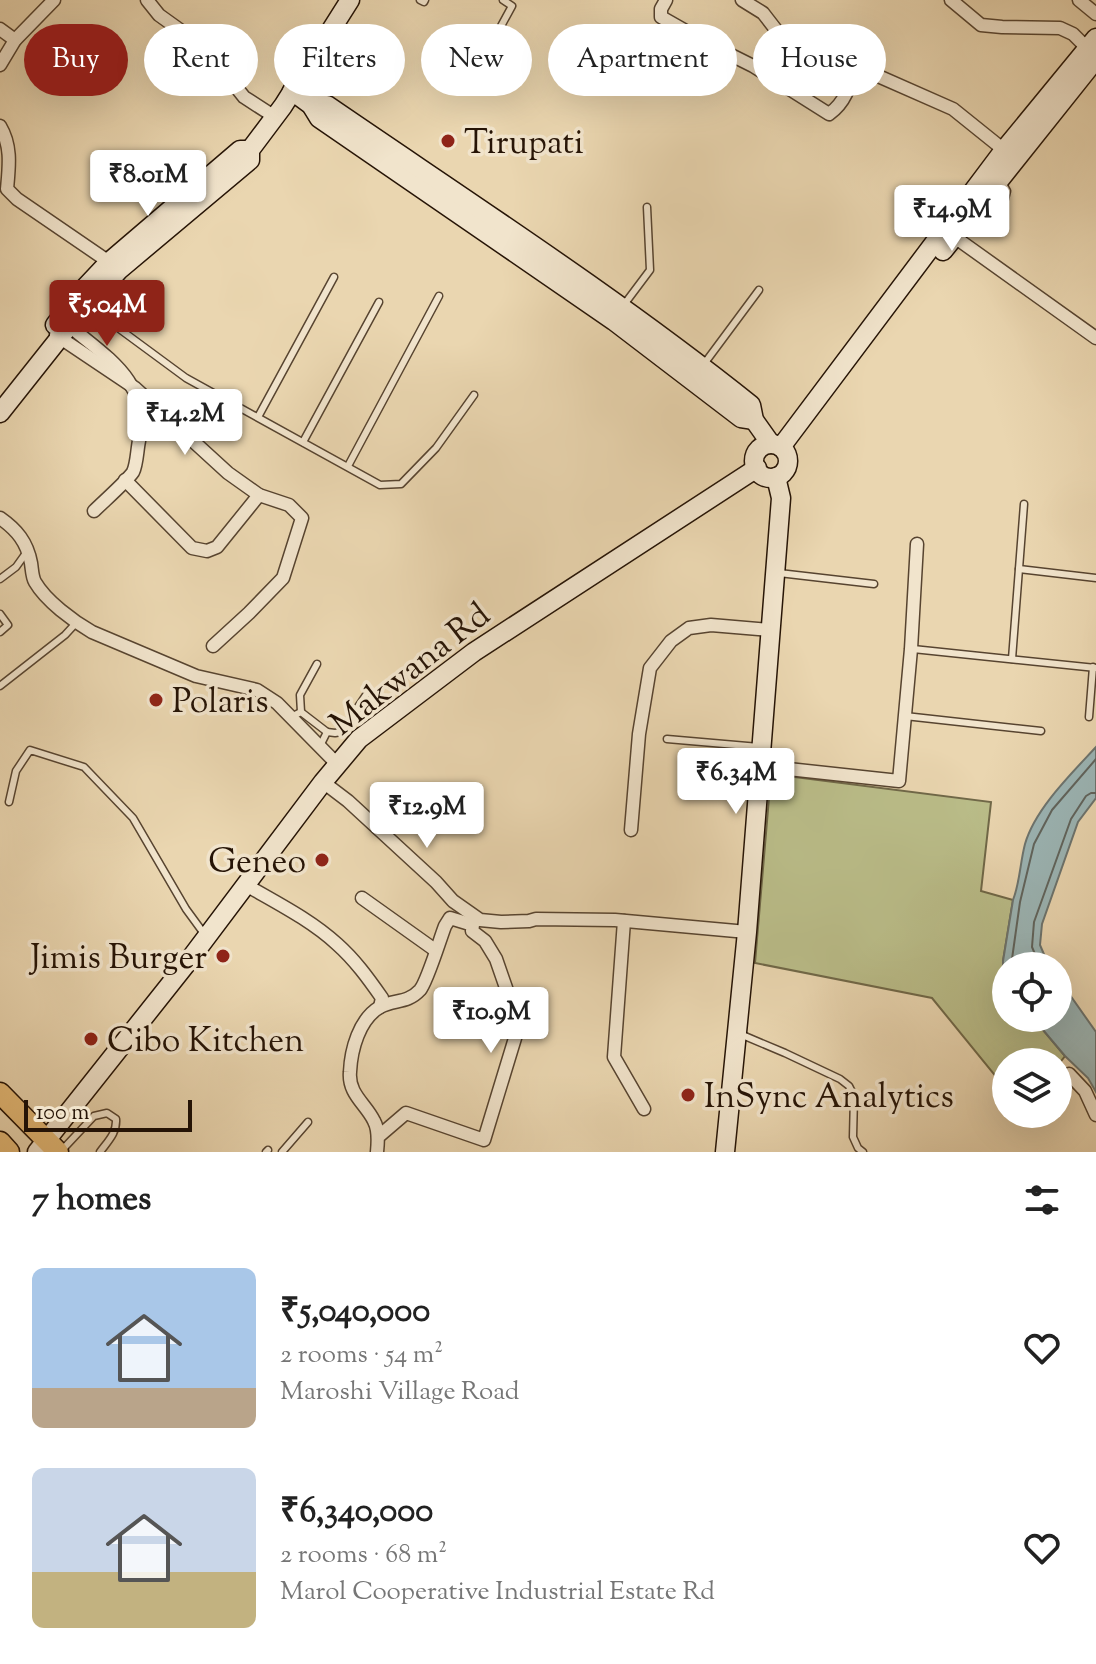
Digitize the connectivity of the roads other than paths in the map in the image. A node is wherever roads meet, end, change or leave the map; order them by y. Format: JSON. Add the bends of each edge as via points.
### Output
{"nodes":[{"id":1,"x":54,"y":0,"type":"edge"},
{"id":2,"x":147,"y":0,"type":"edge"},
{"id":3,"x":350,"y":0,"type":"edge"},
{"id":4,"x":503,"y":0,"type":"edge"},
{"id":5,"x":666,"y":0,"type":"edge"},
{"id":6,"x":742,"y":0,"type":"edge"},
{"id":7,"x":951,"y":0,"type":"edge"},
{"id":8,"x":1079,"y":0,"type":"edge"},
{"id":9,"x":1096,"y":14,"type":"edge"},
{"id":10,"x":335,"y":24,"type":"edge"},
{"id":11,"x":502,"y":24,"type":"edge"},
{"id":12,"x":772,"y":24,"type":"edge"},
{"id":13,"x":0,"y":29,"type":"edge"},
{"id":14,"x":15,"y":40,"type":"junction"},
{"id":15,"x":1094,"y":50,"type":"edge"},
{"id":16,"x":0,"y":65,"type":"edge"},
{"id":17,"x":753,"y":66,"type":"edge"},
{"id":18,"x":886,"y":80,"type":"edge"},
{"id":19,"x":289,"y":96,"type":"edge"},
{"id":20,"x":299,"y":96,"type":"edge"},
{"id":21,"x":800,"y":96,"type":"edge"},
{"id":22,"x":845,"y":96,"type":"edge"},
{"id":23,"x":275,"y":117,"type":"junction"},
{"id":24,"x":0,"y":126,"type":"edge"},
{"id":25,"x":1013,"y":147,"type":"junction"},
{"id":26,"x":250,"y":150,"type":"junction"},
{"id":27,"x":994,"y":175,"type":"junction"},
{"id":28,"x":4,"y":192,"type":"edge"},
{"id":29,"x":647,"y":207,"type":"dead end"},
{"id":30,"x":962,"y":216,"type":"junction"},
{"id":31,"x":948,"y":233,"type":"junction"},
{"id":32,"x":109,"y":262,"type":"junction"},
{"id":33,"x":334,"y":277,"type":"dead end"},
{"id":34,"x":759,"y":290,"type":"dead end"},
{"id":35,"x":439,"y":296,"type":"dead end"},
{"id":36,"x":81,"y":301,"type":"junction"},
{"id":37,"x":379,"y":302,"type":"dead end"},
{"id":38,"x":618,"y":314,"type":"junction"},
{"id":39,"x":60,"y":328,"type":"junction"},
{"id":40,"x":1096,"y":338,"type":"edge"},
{"id":41,"x":697,"y":373,"type":"junction"},
{"id":42,"x":135,"y":388,"type":"junction"},
{"id":43,"x":0,"y":393,"type":"edge"},
{"id":44,"x":474,"y":395,"type":"dead end"},
{"id":45,"x":0,"y":413,"type":"edge"},
{"id":46,"x":258,"y":417,"type":"junction"},
{"id":47,"x":303,"y":442,"type":"junction"},
{"id":48,"x":780,"y":449,"type":"junction"},
{"id":49,"x":348,"y":466,"type":"junction"},
{"id":50,"x":757,"y":468,"type":"junction"},
{"id":51,"x":776,"y":477,"type":"junction"},
{"id":52,"x":125,"y":480,"type":"junction"},
{"id":53,"x":259,"y":495,"type":"junction"},
{"id":54,"x":1024,"y":504,"type":"dead end"},
{"id":55,"x":94,"y":511,"type":"dead end"},
{"id":56,"x":0,"y":518,"type":"edge"},
{"id":57,"x":917,"y":544,"type":"dead end"},
{"id":58,"x":28,"y":550,"type":"junction"},
{"id":59,"x":1019,"y":569,"type":"junction"},
{"id":60,"x":775,"y":572,"type":"junction"},
{"id":61,"x":1096,"y":578,"type":"edge"},
{"id":62,"x":0,"y":579,"type":"edge"},
{"id":63,"x":874,"y":584,"type":"dead end"},
{"id":64,"x":0,"y":614,"type":"edge"},
{"id":65,"x":76,"y":623,"type":"junction"},
{"id":66,"x":771,"y":630,"type":"junction"},
{"id":67,"x":0,"y":632,"type":"edge"},
{"id":68,"x":213,"y":646,"type":"dead end"},
{"id":69,"x":911,"y":649,"type":"junction"},
{"id":70,"x":1012,"y":659,"type":"junction"},
{"id":71,"x":317,"y":664,"type":"dead end"},
{"id":72,"x":1094,"y":668,"type":"edge"},
{"id":73,"x":0,"y":686,"type":"edge"},
{"id":74,"x":366,"y":695,"type":"dead end"},
{"id":75,"x":296,"y":715,"type":"junction"},
{"id":76,"x":905,"y":716,"type":"junction"},
{"id":77,"x":1089,"y":717,"type":"dead end"},
{"id":78,"x":1041,"y":731,"type":"dead end"},
{"id":79,"x":327,"y":732,"type":"junction"},
{"id":80,"x":667,"y":739,"type":"dead end"},
{"id":81,"x":320,"y":746,"type":"junction"},
{"id":82,"x":761,"y":757,"type":"junction"},
{"id":83,"x":338,"y":765,"type":"junction"},
{"id":84,"x":323,"y":782,"type":"junction"},
{"id":85,"x":9,"y":802,"type":"dead end"},
{"id":86,"x":631,"y":830,"type":"dead end"},
{"id":87,"x":246,"y":885,"type":"junction"},
{"id":88,"x":362,"y":898,"type":"dead end"},
{"id":89,"x":624,"y":921,"type":"junction"},
{"id":90,"x":747,"y":932,"type":"junction"},
{"id":91,"x":207,"y":938,"type":"junction"},
{"id":92,"x":435,"y":950,"type":"junction"},
{"id":93,"x":380,"y":1007,"type":"junction"},
{"id":94,"x":737,"y":1033,"type":"junction"},
{"id":95,"x":1072,"y":1077,"type":"edge"},
{"id":96,"x":0,"y":1093,"type":"edge"},
{"id":97,"x":644,"y":1109,"type":"dead end"},
{"id":98,"x":1096,"y":1115,"type":"edge"},
{"id":99,"x":308,"y":1122,"type":"dead end"},
{"id":100,"x":378,"y":1137,"type":"junction"},
{"id":101,"x":51,"y":1149,"type":"edge"},
{"id":102,"x":100,"y":1152,"type":"edge"},
{"id":103,"x":282,"y":1152,"type":"edge"},
{"id":104,"x":377,"y":1152,"type":"edge"},
{"id":105,"x":725,"y":1152,"type":"edge"},
{"id":106,"x":863,"y":1152,"type":"edge"}],
"edges":[{"from":1,"to":14,"type":"street"},
{"from":2,"to":23,"type":"street","via":[[205,48],[244,97]]},
{"from":3,"to":10,"type":"street"},
{"from":4,"to":11,"type":"lane","via":[[512,6]]},
{"from":5,"to":17,"type":"street","via":[[661,17]]},
{"from":6,"to":12,"type":"street"},
{"from":7,"to":15,"type":"street","via":[[981,25],[1060,28]]},
{"from":8,"to":9,"type":"street"},
{"from":13,"to":14,"type":"street"},
{"from":14,"to":16,"type":"street"},
{"from":15,"to":25,"type":"street"},
{"from":18,"to":25,"type":"street","via":[[953,109]]},
{"from":19,"to":23,"type":"street"},
{"from":20,"to":38,"type":"street","via":[[311,105],[327,105]]},
{"from":21,"to":22,"type":"street","via":[[829,114]]},
{"from":23,"to":26,"type":"street"},
{"from":24,"to":28,"type":"street","via":[[10,152]]},
{"from":25,"to":27,"type":"street"},
{"from":26,"to":32,"type":"street","via":[[240,150]]},
{"from":26,"to":36,"type":"street","via":[[250,160]]},
{"from":27,"to":30,"type":"street"},
{"from":27,"to":30,"type":"lane","via":[[1007,191],[1005,199],[984,224]]},
{"from":28,"to":32,"type":"street"},
{"from":29,"to":38,"type":"lane","via":[[650,270]]},
{"from":30,"to":31,"type":"street"},
{"from":31,"to":40,"type":"street"},
{"from":31,"to":48,"type":"street"},
{"from":32,"to":36,"type":"street"},
{"from":33,"to":46,"type":"lane"},
{"from":34,"to":41,"type":"lane"},
{"from":35,"to":49,"type":"lane"},
{"from":36,"to":39,"type":"street"},
{"from":36,"to":46,"type":"lane","via":[[186,378]]},
{"from":37,"to":47,"type":"lane"},
{"from":38,"to":41,"type":"street"},
{"from":39,"to":42,"type":"street"},
{"from":39,"to":43,"type":"street"},
{"from":39,"to":45,"type":"street"},
{"from":41,"to":48,"type":"street","via":[[751,405],[754,420]]},
{"from":42,"to":52,"type":"street","via":[[141,430],[134,471]]},
{"from":42,"to":53,"type":"street"},
{"from":44,"to":49,"type":"lane","via":[[436,448],[401,484],[380,485]]},
{"from":46,"to":47,"type":"lane"},
{"from":47,"to":49,"type":"lane"},
{"from":48,"to":50,"type":"street","via":[[761,448]]},
{"from":48,"to":51,"type":"street","via":[[788,463]]},
{"from":50,"to":51,"type":"street","via":[[763,476]]},
{"from":50,"to":83,"type":"street","name":"Makwana Rd","via":[[474,652],[359,739]]},
{"from":51,"to":60,"type":"street","via":[[781,498]]},
{"from":52,"to":53,"type":"street","via":[[192,548],[207,551],[217,547]]},
{"from":52,"to":55,"type":"street"},
{"from":53,"to":68,"type":"street","via":[[289,505],[302,518],[283,578]]},
{"from":54,"to":59,"type":"lane"},
{"from":56,"to":58,"type":"street","via":[[18,531]]},
{"from":57,"to":69,"type":"street"},
{"from":58,"to":62,"type":"lane"},
{"from":58,"to":65,"type":"street","via":[[33,580]]},
{"from":59,"to":61,"type":"lane"},
{"from":59,"to":70,"type":"lane"},
{"from":60,"to":63,"type":"lane"},
{"from":60,"to":66,"type":"street"},
{"from":64,"to":67,"type":"lane","via":[[8,625]]},
{"from":65,"to":73,"type":"lane"},
{"from":65,"to":75,"type":"street","via":[[196,676],[257,690]]},
{"from":66,"to":82,"type":"street"},
{"from":66,"to":86,"type":"street","via":[[689,628],[650,668]]},
{"from":69,"to":70,"type":"lane"},
{"from":69,"to":76,"type":"street"},
{"from":70,"to":72,"type":"lane"},
{"from":71,"to":75,"type":"lane"},
{"from":72,"to":77,"type":"lane"},
{"from":74,"to":79,"type":"lane","via":[[341,732]]},
{"from":75,"to":79,"type":"lane"},
{"from":75,"to":81,"type":"street"},
{"from":76,"to":78,"type":"lane"},
{"from":76,"to":82,"type":"street","via":[[899,781]]},
{"from":79,"to":81,"type":"lane"},
{"from":80,"to":82,"type":"lane"},
{"from":81,"to":83,"type":"street"},
{"from":82,"to":90,"type":"street"},
{"from":83,"to":84,"type":"street","name":"Makwana Rd"},
{"from":84,"to":87,"type":"street","name":"Makwana Rd"},
{"from":84,"to":89,"type":"street","via":[[480,920]]},
{"from":85,"to":91,"type":"lane","via":[[16,771],[30,750],[84,767],[133,818]]},
{"from":87,"to":91,"type":"street","name":"Makwana Rd"},
{"from":87,"to":93,"type":"street","via":[[336,943],[382,998]]},
{"from":88,"to":92,"type":"street"},
{"from":89,"to":90,"type":"street"},
{"from":89,"to":97,"type":"street","via":[[614,1057]]},
{"from":90,"to":94,"type":"street"},
{"from":91,"to":101,"type":"street","name":"Makwana Rd"},
{"from":92,"to":93,"type":"street","via":[[421,989],[406,1001]]},
{"from":92,"to":100,"type":"street","via":[[450,918],[473,925],[472,931],[496,959],[519,1025],[484,1140],[406,1113]]},
{"from":93,"to":100,"type":"street","via":[[362,1023],[349,1077]]},
{"from":94,"to":105,"type":"street"},
{"from":94,"to":106,"type":"lane","via":[[849,1086],[854,1096],[853,1137]]},
{"from":95,"to":98,"type":"street"},
{"from":96,"to":101,"type":"main road"},
{"from":99,"to":103,"type":"lane"},
{"from":100,"to":104,"type":"street"},
{"from":101,"to":102,"type":"lane","via":[[94,1116],[107,1113],[116,1119],[115,1131]]}]}
